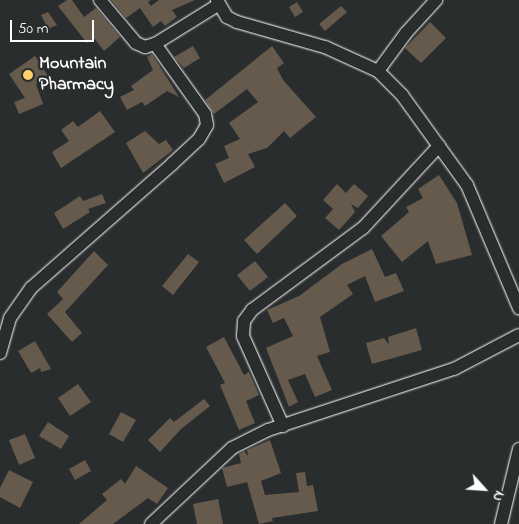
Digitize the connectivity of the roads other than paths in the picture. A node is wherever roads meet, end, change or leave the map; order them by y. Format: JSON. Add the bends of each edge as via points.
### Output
{"nodes":[{"id":1,"x":100,"y":0,"type":"edge"},
{"id":2,"x":436,"y":0,"type":"edge"},
{"id":3,"x":218,"y":3,"type":"edge"},
{"id":4,"x":155,"y":44,"type":"junction"},
{"id":5,"x":378,"y":71,"type":"junction"},
{"id":6,"x":439,"y":146,"type":"junction"},
{"id":7,"x":519,"y":308,"type":"edge"},
{"id":8,"x":519,"y":335,"type":"edge"},
{"id":9,"x":0,"y":353,"type":"edge"},
{"id":10,"x":283,"y":426,"type":"junction"},
{"id":11,"x":519,"y":449,"type":"edge"},
{"id":12,"x":151,"y":524,"type":"edge"},
{"id":13,"x":501,"y":524,"type":"edge"}],
"edges":[{"from":1,"to":4,"type":"street","via":[[136,43],[145,47]]},
{"from":2,"to":5,"type":"street","via":[[406,32]]},
{"from":3,"to":4,"type":"street"},
{"from":3,"to":5,"type":"street","via":[[227,17],[237,22],[325,47]]},
{"from":4,"to":9,"type":"street","via":[[205,114],[207,125],[199,139],[31,288],[10,318]]},
{"from":5,"to":6,"type":"street","via":[[402,95]]},
{"from":6,"to":7,"type":"street","via":[[467,185]]},
{"from":6,"to":10,"type":"street","via":[[363,228],[252,310],[244,321],[243,336]]},
{"from":8,"to":10,"type":"street","via":[[454,370]]},
{"from":10,"to":12,"type":"street","via":[[232,448]]},
{"from":11,"to":13,"type":"street"}]}
